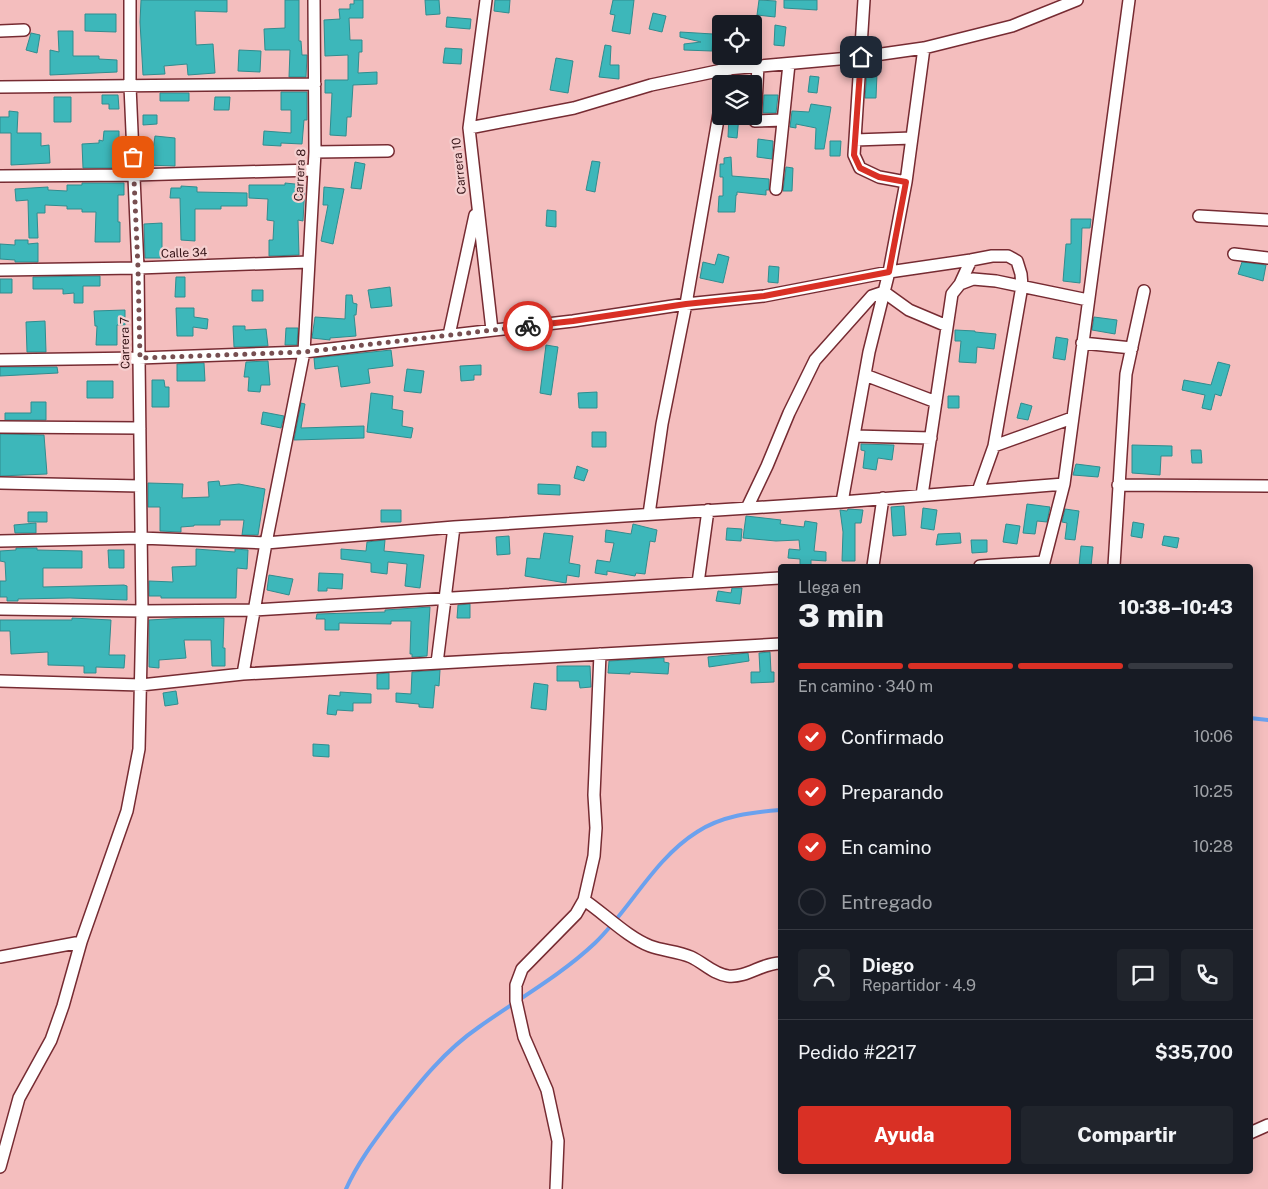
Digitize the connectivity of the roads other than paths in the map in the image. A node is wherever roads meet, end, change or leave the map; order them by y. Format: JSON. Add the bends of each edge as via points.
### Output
{"nodes":[{"id":1,"x":130,"y":0,"type":"edge"},
{"id":2,"x":314,"y":0,"type":"edge"},
{"id":3,"x":486,"y":0,"type":"edge"},
{"id":4,"x":864,"y":0,"type":"edge"},
{"id":5,"x":1077,"y":0,"type":"edge"},
{"id":6,"x":1129,"y":0,"type":"edge"},
{"id":7,"x":24,"y":30,"type":"dead end"},
{"id":8,"x":0,"y":31,"type":"edge"},
{"id":9,"x":924,"y":48,"type":"junction"},
{"id":10,"x":861,"y":57,"type":"junction"},
{"id":11,"x":789,"y":64,"type":"junction"},
{"id":12,"x":758,"y":66,"type":"junction"},
{"id":13,"x":727,"y":69,"type":"junction"},
{"id":14,"x":726,"y":75,"type":"edge"},
{"id":15,"x":315,"y":84,"type":"junction"},
{"id":16,"x":130,"y":86,"type":"junction"},
{"id":17,"x":0,"y":87,"type":"edge"},
{"id":18,"x":783,"y":120,"type":"junction"},
{"id":19,"x":717,"y":125,"type":"edge"},
{"id":20,"x":469,"y":128,"type":"junction"},
{"id":21,"x":912,"y":138,"type":"junction"},
{"id":22,"x":855,"y":140,"type":"junction"},
{"id":23,"x":388,"y":151,"type":"dead end"},
{"id":24,"x":316,"y":152,"type":"junction"},
{"id":25,"x":314,"y":170,"type":"junction"},
{"id":26,"x":134,"y":175,"type":"junction"},
{"id":27,"x":0,"y":176,"type":"edge"},
{"id":28,"x":906,"y":182,"type":"junction"},
{"id":29,"x":776,"y":189,"type":"dead end"},
{"id":30,"x":477,"y":206,"type":"junction"},
{"id":31,"x":1199,"y":216,"type":"dead end"},
{"id":32,"x":1268,"y":220,"type":"edge"},
{"id":33,"x":1234,"y":254,"type":"dead end"},
{"id":34,"x":1268,"y":258,"type":"edge"},
{"id":35,"x":972,"y":260,"type":"junction"},
{"id":36,"x":309,"y":262,"type":"junction"},
{"id":37,"x":138,"y":268,"type":"junction"},
{"id":38,"x":0,"y":270,"type":"edge"},
{"id":39,"x":889,"y":272,"type":"junction"},
{"id":40,"x":960,"y":284,"type":"junction"},
{"id":41,"x":1022,"y":286,"type":"junction"},
{"id":42,"x":1144,"y":291,"type":"dead end"},
{"id":43,"x":884,"y":292,"type":"junction"},
{"id":44,"x":1088,"y":300,"type":"junction"},
{"id":45,"x":686,"y":304,"type":"junction"},
{"id":46,"x":947,"y":326,"type":"junction"},
{"id":47,"x":492,"y":330,"type":"junction"},
{"id":48,"x":449,"y":335,"type":"junction"},
{"id":49,"x":1082,"y":343,"type":"junction"},
{"id":50,"x":1132,"y":348,"type":"junction"},
{"id":51,"x":304,"y":352,"type":"junction"},
{"id":52,"x":140,"y":358,"type":"junction"},
{"id":53,"x":0,"y":360,"type":"edge"},
{"id":54,"x":865,"y":375,"type":"junction"},
{"id":55,"x":936,"y":402,"type":"junction"},
{"id":56,"x":1072,"y":418,"type":"junction"},
{"id":57,"x":0,"y":428,"type":"edge"},
{"id":58,"x":140,"y":428,"type":"junction"},
{"id":59,"x":854,"y":436,"type":"junction"},
{"id":60,"x":931,"y":438,"type":"junction"},
{"id":61,"x":994,"y":446,"type":"junction"},
{"id":62,"x":0,"y":483,"type":"edge"},
{"id":63,"x":1064,"y":484,"type":"junction"},
{"id":64,"x":1118,"y":485,"type":"junction"},
{"id":65,"x":140,"y":486,"type":"junction"},
{"id":66,"x":1268,"y":486,"type":"edge"},
{"id":67,"x":978,"y":490,"type":"junction"},
{"id":68,"x":922,"y":495,"type":"junction"},
{"id":69,"x":883,"y":498,"type":"junction"},
{"id":70,"x":842,"y":502,"type":"junction"},
{"id":71,"x":747,"y":508,"type":"junction"},
{"id":72,"x":708,"y":510,"type":"junction"},
{"id":73,"x":649,"y":514,"type":"junction"},
{"id":74,"x":454,"y":527,"type":"junction"},
{"id":75,"x":140,"y":538,"type":"junction"},
{"id":76,"x":0,"y":541,"type":"edge"},
{"id":77,"x":266,"y":543,"type":"junction"},
{"id":78,"x":873,"y":564,"type":"edge"},
{"id":79,"x":1043,"y":564,"type":"edge"},
{"id":80,"x":1114,"y":564,"type":"edge"},
{"id":81,"x":778,"y":578,"type":"edge"},
{"id":82,"x":698,"y":583,"type":"junction"},
{"id":83,"x":446,"y":598,"type":"junction"},
{"id":84,"x":0,"y":609,"type":"edge"},
{"id":85,"x":254,"y":610,"type":"junction"},
{"id":86,"x":142,"y":611,"type":"junction"},
{"id":87,"x":778,"y":644,"type":"edge"},
{"id":88,"x":600,"y":654,"type":"junction"},
{"id":89,"x":437,"y":663,"type":"junction"},
{"id":90,"x":243,"y":674,"type":"junction"},
{"id":91,"x":0,"y":681,"type":"edge"},
{"id":92,"x":140,"y":685,"type":"junction"},
{"id":93,"x":584,"y":900,"type":"junction"},
{"id":94,"x":81,"y":942,"type":"junction"},
{"id":95,"x":0,"y":957,"type":"edge"},
{"id":96,"x":778,"y":963,"type":"edge"},
{"id":97,"x":1268,"y":1125,"type":"edge"},
{"id":98,"x":1253,"y":1131,"type":"edge"},
{"id":99,"x":0,"y":1167,"type":"edge"},
{"id":100,"x":556,"y":1189,"type":"edge"}],
"edges":[{"from":1,"to":16,"type":"street","name":"Carrera 7"},
{"from":2,"to":15,"type":"street","name":"Carrera 8"},
{"from":3,"to":20,"type":"street","name":"Carrera 10"},
{"from":4,"to":10,"type":"street"},
{"from":5,"to":9,"type":"street","via":[[1012,26]]},
{"from":6,"to":44,"type":"street"},
{"from":7,"to":8,"type":"street"},
{"from":9,"to":10,"type":"street"},
{"from":9,"to":21,"type":"street"},
{"from":10,"to":11,"type":"street"},
{"from":10,"to":22,"type":"street"},
{"from":11,"to":12,"type":"street"},
{"from":11,"to":18,"type":"street"},
{"from":12,"to":13,"type":"street"},
{"from":12,"to":18,"type":"street","via":[[755,121]]},
{"from":13,"to":14,"type":"street"},
{"from":13,"to":20,"type":"street","via":[[652,85],[574,108]]},
{"from":15,"to":16,"type":"street"},
{"from":15,"to":24,"type":"street","name":"Carrera 8"},
{"from":16,"to":17,"type":"street"},
{"from":16,"to":26,"type":"street","name":"Carrera 7"},
{"from":18,"to":29,"type":"street"},
{"from":19,"to":45,"type":"street"},
{"from":20,"to":30,"type":"street","name":"Carrera 10"},
{"from":21,"to":22,"type":"street"},
{"from":21,"to":28,"type":"street"},
{"from":22,"to":28,"type":"street","via":[[854,155],[860,168],[879,177]]},
{"from":23,"to":24,"type":"street"},
{"from":24,"to":25,"type":"street","name":"Carrera 8"},
{"from":25,"to":26,"type":"street"},
{"from":25,"to":36,"type":"street","name":"Carrera 8"},
{"from":26,"to":27,"type":"street"},
{"from":26,"to":37,"type":"street","name":"Carrera 7"},
{"from":28,"to":39,"type":"street"},
{"from":30,"to":47,"type":"street","name":"Carrera 10"},
{"from":30,"to":48,"type":"street"},
{"from":31,"to":32,"type":"street"},
{"from":33,"to":34,"type":"street"},
{"from":35,"to":39,"type":"street"},
{"from":35,"to":40,"type":"street"},
{"from":35,"to":41,"type":"street","via":[[1008,256],[1017,261]]},
{"from":36,"to":37,"type":"street","name":"Calle 34"},
{"from":36,"to":51,"type":"street","name":"Carrera 8"},
{"from":37,"to":38,"type":"street","name":"Calle 34"},
{"from":37,"to":52,"type":"street","name":"Carrera 7"},
{"from":39,"to":43,"type":"street"},
{"from":39,"to":45,"type":"street","via":[[764,296]]},
{"from":40,"to":41,"type":"street","via":[[973,279]]},
{"from":40,"to":46,"type":"street","via":[[952,294]]},
{"from":41,"to":44,"type":"street"},
{"from":41,"to":61,"type":"street"},
{"from":42,"to":50,"type":"street"},
{"from":43,"to":46,"type":"street","via":[[909,310]]},
{"from":43,"to":54,"type":"street"},
{"from":43,"to":71,"type":"street","via":[[872,296],[815,360]]},
{"from":44,"to":49,"type":"street"},
{"from":45,"to":47,"type":"street"},
{"from":45,"to":73,"type":"street","via":[[662,424]]},
{"from":46,"to":55,"type":"street"},
{"from":47,"to":48,"type":"street"},
{"from":48,"to":51,"type":"street"},
{"from":49,"to":50,"type":"street"},
{"from":49,"to":56,"type":"street"},
{"from":50,"to":64,"type":"street","via":[[1126,374]]},
{"from":51,"to":52,"type":"street"},
{"from":51,"to":77,"type":"street","name":"Carrera 8"},
{"from":52,"to":53,"type":"street"},
{"from":52,"to":58,"type":"street","name":"Carrera 7"},
{"from":54,"to":55,"type":"street"},
{"from":54,"to":59,"type":"street"},
{"from":55,"to":60,"type":"street"},
{"from":56,"to":61,"type":"street"},
{"from":56,"to":63,"type":"street"},
{"from":57,"to":58,"type":"street"},
{"from":58,"to":65,"type":"street","name":"Carrera 7"},
{"from":59,"to":60,"type":"street"},
{"from":59,"to":70,"type":"street"},
{"from":60,"to":68,"type":"street"},
{"from":61,"to":67,"type":"street"},
{"from":62,"to":65,"type":"street"},
{"from":63,"to":67,"type":"street"},
{"from":63,"to":79,"type":"street"},
{"from":64,"to":66,"type":"street"},
{"from":64,"to":80,"type":"street"},
{"from":65,"to":75,"type":"street","name":"Carrera 7"},
{"from":67,"to":68,"type":"street"},
{"from":68,"to":69,"type":"street"},
{"from":69,"to":70,"type":"street"},
{"from":69,"to":78,"type":"street"},
{"from":70,"to":71,"type":"street"},
{"from":71,"to":72,"type":"street"},
{"from":72,"to":73,"type":"street"},
{"from":72,"to":82,"type":"street"},
{"from":73,"to":74,"type":"street"},
{"from":74,"to":77,"type":"street"},
{"from":74,"to":83,"type":"street"},
{"from":75,"to":76,"type":"street"},
{"from":75,"to":77,"type":"street"},
{"from":75,"to":86,"type":"street","name":"Carrera 7"},
{"from":77,"to":85,"type":"street","name":"Carrera 8"},
{"from":81,"to":82,"type":"street"},
{"from":82,"to":83,"type":"street"},
{"from":83,"to":85,"type":"street"},
{"from":83,"to":89,"type":"street"},
{"from":84,"to":86,"type":"street"},
{"from":85,"to":86,"type":"street"},
{"from":85,"to":90,"type":"street","name":"Carrera 8"},
{"from":86,"to":92,"type":"street","name":"Carrera 7"},
{"from":87,"to":88,"type":"street"},
{"from":88,"to":89,"type":"street"},
{"from":88,"to":93,"type":"street","via":[[595,847]]},
{"from":89,"to":90,"type":"street"},
{"from":90,"to":92,"type":"street"},
{"from":91,"to":92,"type":"street"},
{"from":92,"to":94,"type":"street","name":"Carrera 7","via":[[139,749],[127,811]]},
{"from":93,"to":96,"type":"street","via":[[639,941],[691,957],[727,976],[738,976]]},
{"from":93,"to":100,"type":"street","via":[[576,914],[522,969],[516,985],[524,1037],[547,1090],[558,1141]]},
{"from":94,"to":95,"type":"street"},
{"from":94,"to":99,"type":"street","name":"Carrera 7","via":[[50,1040],[19,1098]]},
{"from":97,"to":98,"type":"street"}]}
